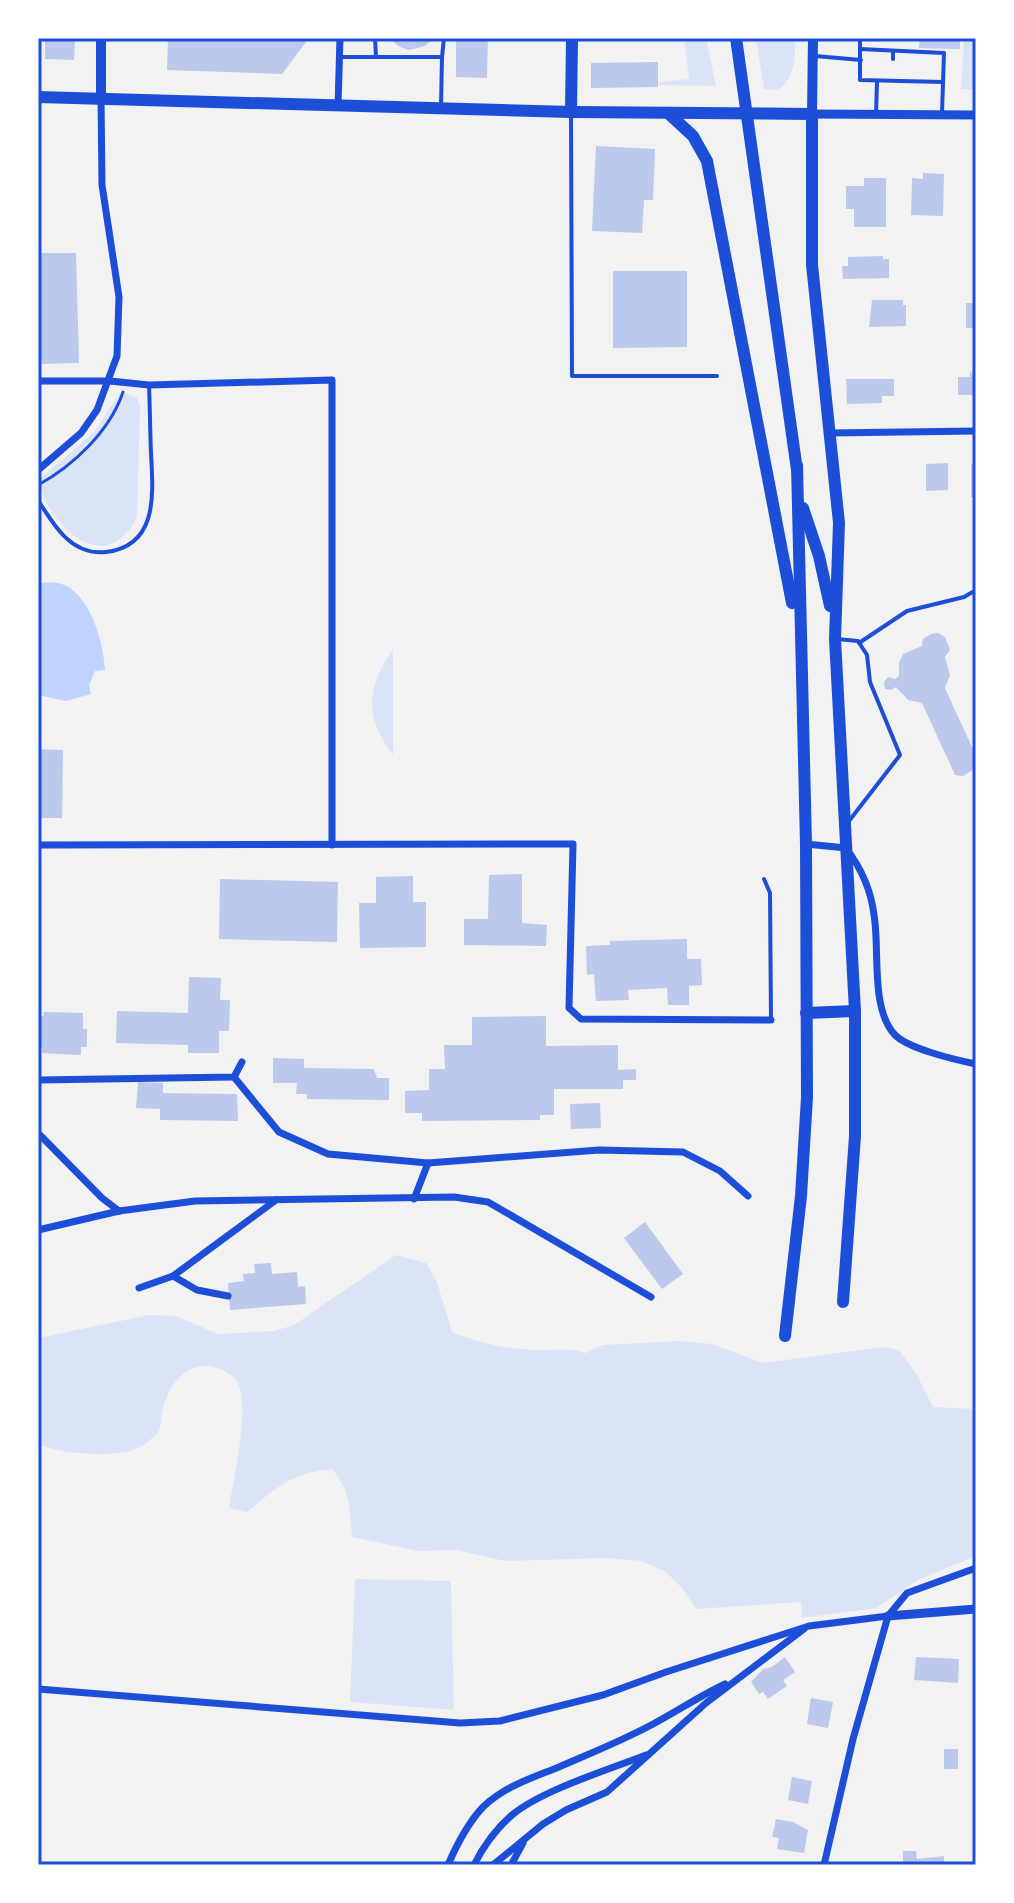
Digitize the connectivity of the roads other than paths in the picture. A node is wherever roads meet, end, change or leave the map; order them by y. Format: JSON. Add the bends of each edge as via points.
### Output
{"nodes":[{"id":1,"x":101,"y":38,"type":"edge"},
{"id":2,"x":340,"y":38,"type":"edge"},
{"id":3,"x":375,"y":38,"type":"edge"},
{"id":4,"x":444,"y":38,"type":"edge"},
{"id":5,"x":572,"y":38,"type":"edge"},
{"id":6,"x":736,"y":38,"type":"edge"},
{"id":7,"x":813,"y":38,"type":"edge"},
{"id":8,"x":860,"y":38,"type":"edge"},
{"id":9,"x":860,"y":49,"type":"junction"},
{"id":10,"x":893,"y":51,"type":"junction"},
{"id":11,"x":917,"y":52,"type":"junction"},
{"id":12,"x":812,"y":56,"type":"junction"},
{"id":13,"x":339,"y":57,"type":"junction"},
{"id":14,"x":376,"y":57,"type":"junction"},
{"id":15,"x":442,"y":57,"type":"junction"},
{"id":16,"x":893,"y":59,"type":"dead end"},
{"id":17,"x":861,"y":60,"type":"junction"},
{"id":18,"x":917,"y":60,"type":"dead end"},
{"id":19,"x":893,"y":75,"type":"dead end"},
{"id":20,"x":917,"y":75,"type":"dead end"},
{"id":21,"x":877,"y":82,"type":"junction"},
{"id":22,"x":892,"y":82,"type":"junction"},
{"id":23,"x":943,"y":82,"type":"junction"},
{"id":24,"x":918,"y":83,"type":"junction"},
{"id":25,"x":38,"y":97,"type":"edge"},
{"id":26,"x":101,"y":98,"type":"junction"},
{"id":27,"x":338,"y":106,"type":"junction"},
{"id":28,"x":440,"y":109,"type":"junction"},
{"id":29,"x":571,"y":112,"type":"junction"},
{"id":30,"x":668,"y":113,"type":"junction"},
{"id":31,"x":812,"y":114,"type":"junction"},
{"id":32,"x":876,"y":115,"type":"junction"},
{"id":33,"x":942,"y":115,"type":"junction"},
{"id":34,"x":976,"y":115,"type":"edge"},
{"id":35,"x":717,"y":376,"type":"dead end"},
{"id":36,"x":38,"y":381,"type":"edge"},
{"id":37,"x":110,"y":381,"type":"junction"},
{"id":38,"x":149,"y":385,"type":"junction"},
{"id":39,"x":976,"y":431,"type":"edge"},
{"id":40,"x":829,"y":433,"type":"junction"},
{"id":41,"x":797,"y":465,"type":"junction"},
{"id":42,"x":38,"y":470,"type":"edge"},
{"id":43,"x":38,"y":500,"type":"edge"},
{"id":44,"x":976,"y":590,"type":"edge"},
{"id":45,"x":835,"y":639,"type":"junction"},
{"id":46,"x":859,"y":643,"type":"junction"},
{"id":47,"x":803,"y":702,"type":"junction"},
{"id":48,"x":845,"y":826,"type":"junction"},
{"id":49,"x":806,"y":844,"type":"junction"},
{"id":50,"x":38,"y":845,"type":"edge"},
{"id":51,"x":332,"y":845,"type":"junction"},
{"id":52,"x":846,"y":848,"type":"junction"},
{"id":53,"x":764,"y":879,"type":"dead end"},
{"id":54,"x":855,"y":1011,"type":"junction"},
{"id":55,"x":806,"y":1013,"type":"junction"},
{"id":56,"x":771,"y":1020,"type":"joint"},
{"id":57,"x":242,"y":1062,"type":"dead end"},
{"id":58,"x":976,"y":1064,"type":"edge"},
{"id":59,"x":234,"y":1077,"type":"junction"},
{"id":60,"x":38,"y":1080,"type":"edge"},
{"id":61,"x":38,"y":1133,"type":"edge"},
{"id":62,"x":428,"y":1163,"type":"junction"},
{"id":63,"x":748,"y":1196,"type":"dead end"},
{"id":64,"x":277,"y":1199,"type":"junction"},
{"id":65,"x":414,"y":1199,"type":"junction"},
{"id":66,"x":119,"y":1211,"type":"junction"},
{"id":67,"x":38,"y":1230,"type":"edge"},
{"id":68,"x":173,"y":1276,"type":"junction"},
{"id":69,"x":139,"y":1288,"type":"dead end"},
{"id":70,"x":228,"y":1296,"type":"dead end"},
{"id":71,"x":651,"y":1297,"type":"dead end"},
{"id":72,"x":843,"y":1302,"type":"dead end"},
{"id":73,"x":785,"y":1336,"type":"dead end"},
{"id":74,"x":976,"y":1568,"type":"edge"},
{"id":75,"x":976,"y":1609,"type":"edge"},
{"id":76,"x":888,"y":1616,"type":"junction"},
{"id":77,"x":809,"y":1626,"type":"junction"},
{"id":78,"x":738,"y":1679,"type":"junction"},
{"id":79,"x":38,"y":1689,"type":"edge"},
{"id":80,"x":649,"y":1754,"type":"junction"},
{"id":81,"x":526,"y":1838,"type":"junction"},
{"id":82,"x":448,"y":1865,"type":"edge"},
{"id":83,"x":474,"y":1865,"type":"edge"},
{"id":84,"x":493,"y":1865,"type":"edge"},
{"id":85,"x":511,"y":1865,"type":"edge"},
{"id":86,"x":824,"y":1865,"type":"edge"}],
"edges":[{"from":1,"to":26,"type":"main road"},
{"from":2,"to":13,"type":"street"},
{"from":3,"to":14,"type":"lane"},
{"from":4,"to":15,"type":"lane"},
{"from":5,"to":29,"type":"main road"},
{"from":6,"to":41,"type":"main road"},
{"from":7,"to":12,"type":"main road"},
{"from":8,"to":9,"type":"lane"},
{"from":9,"to":10,"type":"lane"},
{"from":9,"to":17,"type":"lane"},
{"from":10,"to":11,"type":"lane"},
{"from":10,"to":16,"type":"lane"},
{"from":11,"to":18,"type":"lane"},
{"from":11,"to":23,"type":"lane","via":[[944,53]]},
{"from":12,"to":17,"type":"lane"},
{"from":12,"to":31,"type":"main road"},
{"from":13,"to":14,"type":"lane"},
{"from":13,"to":27,"type":"street"},
{"from":14,"to":15,"type":"lane"},
{"from":15,"to":28,"type":"lane"},
{"from":17,"to":21,"type":"lane","via":[[860,80]]},
{"from":19,"to":22,"type":"lane"},
{"from":20,"to":24,"type":"lane"},
{"from":21,"to":22,"type":"lane"},
{"from":21,"to":32,"type":"lane"},
{"from":22,"to":24,"type":"lane"},
{"from":23,"to":24,"type":"lane"},
{"from":23,"to":33,"type":"lane"},
{"from":25,"to":26,"type":"main road"},
{"from":26,"to":27,"type":"main road"},
{"from":26,"to":37,"type":"street","via":[[102,185],[119,297],[117,356]]},
{"from":27,"to":28,"type":"main road"},
{"from":28,"to":29,"type":"main road"},
{"from":29,"to":30,"type":"main road"},
{"from":29,"to":35,"type":"lane","via":[[572,376]]},
{"from":30,"to":31,"type":"main road"},
{"from":30,"to":47,"type":"main road","via":[[693,136],[707,161],[789,585]]},
{"from":31,"to":32,"type":"street"},
{"from":31,"to":40,"type":"main road","via":[[812,265]]},
{"from":32,"to":33,"type":"street"},
{"from":33,"to":34,"type":"street"},
{"from":36,"to":37,"type":"street"},
{"from":37,"to":38,"type":"street"},
{"from":37,"to":42,"type":"street","via":[[81,433]]},
{"from":38,"to":43,"type":"lane","via":[[153,501],[135,540],[122,549],[91,553],[60,533]]},
{"from":38,"to":51,"type":"street","via":[[332,380]]},
{"from":39,"to":40,"type":"street"},
{"from":40,"to":45,"type":"main road","via":[[839,523]]},
{"from":41,"to":45,"type":"main road"},
{"from":41,"to":47,"type":"main road"},
{"from":44,"to":46,"type":"lane","via":[[907,611]]},
{"from":45,"to":46,"type":"lane"},
{"from":45,"to":48,"type":"main road"},
{"from":46,"to":48,"type":"lane","via":[[900,755]]},
{"from":47,"to":49,"type":"main road"},
{"from":48,"to":52,"type":"main road"},
{"from":49,"to":52,"type":"street"},
{"from":49,"to":55,"type":"main road"},
{"from":50,"to":51,"type":"street"},
{"from":51,"to":56,"type":"street","via":[[573,844],[569,1008],[581,1019]]},
{"from":52,"to":54,"type":"main road"},
{"from":52,"to":58,"type":"street","via":[[863,871],[874,914],[879,995],[894,1034]]},
{"from":53,"to":56,"type":"lane","via":[[770,893]]},
{"from":54,"to":55,"type":"main road"},
{"from":54,"to":72,"type":"main road","via":[[855,1136]]},
{"from":55,"to":73,"type":"main road","via":[[801,1196]]},
{"from":57,"to":59,"type":"street"},
{"from":59,"to":60,"type":"street"},
{"from":59,"to":62,"type":"street","via":[[279,1132],[328,1154]]},
{"from":61,"to":66,"type":"street"},
{"from":62,"to":63,"type":"street","via":[[599,1150],[683,1152],[720,1171]]},
{"from":62,"to":65,"type":"street"},
{"from":64,"to":65,"type":"street"},
{"from":64,"to":66,"type":"street","via":[[195,1201]]},
{"from":64,"to":68,"type":"street"},
{"from":65,"to":71,"type":"street","via":[[488,1202]]},
{"from":66,"to":67,"type":"street"},
{"from":68,"to":69,"type":"street"},
{"from":68,"to":70,"type":"street","via":[[197,1290]]},
{"from":74,"to":76,"type":"street","via":[[907,1593]]},
{"from":75,"to":76,"type":"street"},
{"from":76,"to":77,"type":"street"},
{"from":76,"to":86,"type":"street"},
{"from":77,"to":78,"type":"street"},
{"from":77,"to":79,"type":"street","via":[[603,1695],[500,1721],[460,1723]]},
{"from":78,"to":80,"type":"street"},
{"from":78,"to":82,"type":"street","via":[[502,1792],[464,1832]]},
{"from":80,"to":81,"type":"street","via":[[607,1792],[566,1810]]},
{"from":80,"to":83,"type":"street","via":[[512,1815]]},
{"from":81,"to":84,"type":"street"},
{"from":81,"to":85,"type":"street"}]}
